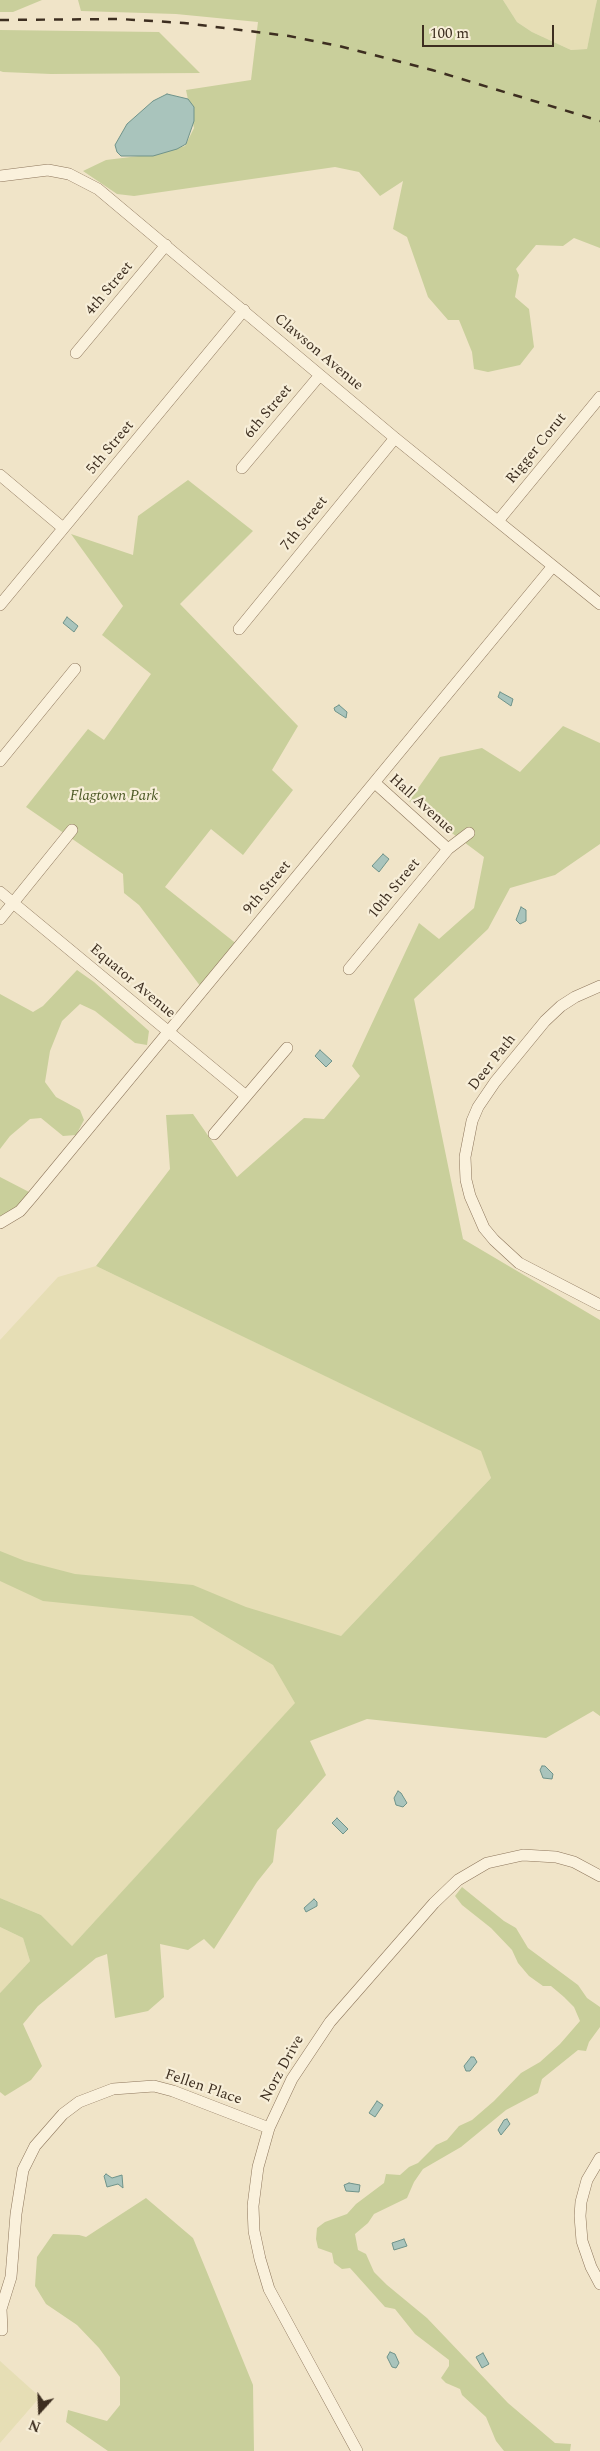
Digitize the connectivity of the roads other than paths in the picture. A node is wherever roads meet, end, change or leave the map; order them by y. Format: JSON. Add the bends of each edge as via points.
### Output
{"nodes":[{"id":1,"x":0,"y":176,"type":"edge"},
{"id":2,"x":166,"y":245,"type":"junction"},
{"id":3,"x":244,"y":310,"type":"junction"},
{"id":4,"x":76,"y":353,"type":"dead end"},
{"id":5,"x":320,"y":375,"type":"junction"},
{"id":6,"x":600,"y":397,"type":"edge"},
{"id":7,"x":395,"y":438,"type":"junction"},
{"id":8,"x":242,"y":468,"type":"dead end"},
{"id":9,"x":0,"y":475,"type":"edge"},
{"id":10,"x":498,"y":521,"type":"junction"},
{"id":11,"x":63,"y":528,"type":"junction"},
{"id":12,"x":553,"y":566,"type":"junction"},
{"id":13,"x":600,"y":604,"type":"edge"},
{"id":14,"x":0,"y":605,"type":"edge"},
{"id":15,"x":239,"y":629,"type":"dead end"},
{"id":16,"x":75,"y":669,"type":"dead end"},
{"id":17,"x":0,"y":761,"type":"edge"},
{"id":18,"x":374,"y":782,"type":"junction"},
{"id":19,"x":72,"y":830,"type":"dead end"},
{"id":20,"x":469,"y":833,"type":"dead end"},
{"id":21,"x":448,"y":849,"type":"junction"},
{"id":22,"x":0,"y":892,"type":"edge"},
{"id":23,"x":14,"y":903,"type":"junction"},
{"id":24,"x":0,"y":919,"type":"edge"},
{"id":25,"x":349,"y":969,"type":"dead end"},
{"id":26,"x":600,"y":986,"type":"edge"},
{"id":27,"x":170,"y":1032,"type":"junction"},
{"id":28,"x":287,"y":1048,"type":"dead end"},
{"id":29,"x":245,"y":1095,"type":"junction"},
{"id":30,"x":214,"y":1134,"type":"dead end"},
{"id":31,"x":0,"y":1223,"type":"edge"},
{"id":32,"x":600,"y":1305,"type":"edge"},
{"id":33,"x":600,"y":1876,"type":"edge"},
{"id":34,"x":269,"y":2128,"type":"junction"},
{"id":35,"x":600,"y":2158,"type":"edge"},
{"id":36,"x":600,"y":2284,"type":"edge"},
{"id":37,"x":2,"y":2330,"type":"dead end"},
{"id":38,"x":357,"y":2451,"type":"edge"}],
"edges":[{"from":1,"to":2,"type":"street","name":"Clawson Avenue","via":[[48,170],[69,174],[98,189]]},
{"from":2,"to":3,"type":"street","name":"Clawson Avenue"},
{"from":2,"to":4,"type":"street","name":"4th Street"},
{"from":3,"to":5,"type":"street","name":"Clawson Avenue"},
{"from":3,"to":11,"type":"street","name":"5th Street"},
{"from":5,"to":7,"type":"street","name":"Clawson Avenue"},
{"from":5,"to":8,"type":"street","name":"6th Street"},
{"from":6,"to":10,"type":"street","name":"Rigger Corut"},
{"from":7,"to":10,"type":"street","name":"Clawson Avenue"},
{"from":7,"to":15,"type":"street","name":"7th Street"},
{"from":9,"to":11,"type":"street"},
{"from":10,"to":12,"type":"street","name":"Clawson Avenue"},
{"from":11,"to":14,"type":"street","name":"5th Street"},
{"from":12,"to":13,"type":"street","name":"Clawson Avenue"},
{"from":12,"to":18,"type":"street","name":"9th Street"},
{"from":16,"to":17,"type":"street"},
{"from":18,"to":21,"type":"street","name":"Hall Avenue"},
{"from":18,"to":27,"type":"street","name":"9th Street"},
{"from":19,"to":23,"type":"street"},
{"from":20,"to":21,"type":"street","name":"10th Street"},
{"from":21,"to":25,"type":"street","name":"10th Street"},
{"from":22,"to":23,"type":"street","name":"Equator Avenue"},
{"from":23,"to":24,"type":"street"},
{"from":23,"to":27,"type":"street","name":"Equator Avenue"},
{"from":26,"to":32,"type":"street","name":"Deer Path","via":[[575,997],[554,1012],[495,1082],[472,1121],[466,1180],[481,1221],[494,1240],[519,1263]]},
{"from":27,"to":29,"type":"street","name":"Equator Avenue"},
{"from":27,"to":31,"type":"street","name":"9th Street","via":[[20,1211]]},
{"from":28,"to":29,"type":"street"},
{"from":29,"to":30,"type":"street"},
{"from":33,"to":34,"type":"street","name":"Norz Drive","via":[[574,1862],[556,1857],[523,1855],[487,1863],[458,1880],[330,2022],[292,2079]]},
{"from":34,"to":37,"type":"street","name":"Fellen Place","via":[[154,2086],[114,2089],[79,2102],[62,2114],[35,2146],[24,2170],[16,2214],[11,2276],[1,2309]]},
{"from":34,"to":38,"type":"street","name":"Norz Drive","via":[[258,2168],[253,2206],[260,2259],[269,2288]]},
{"from":35,"to":36,"type":"street","via":[[587,2180],[580,2216],[582,2240]]}]}
